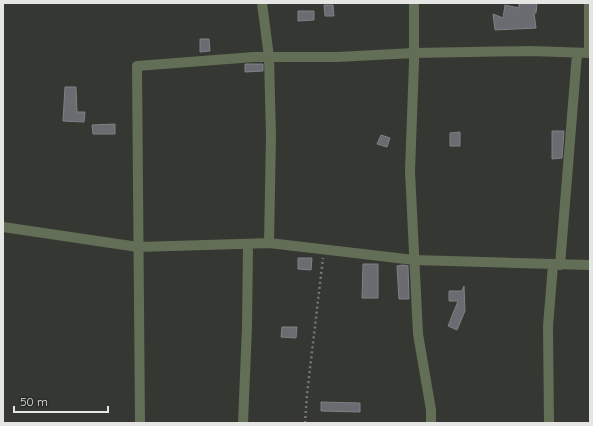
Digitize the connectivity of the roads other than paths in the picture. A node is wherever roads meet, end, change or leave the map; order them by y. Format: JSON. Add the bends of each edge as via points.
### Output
{"nodes":[{"id":1,"x":262,"y":3,"type":"edge"},
{"id":2,"x":414,"y":3,"type":"edge"},
{"id":3,"x":589,"y":3,"type":"edge"},
{"id":4,"x":414,"y":53,"type":"junction"},
{"id":5,"x":589,"y":53,"type":"edge"},
{"id":6,"x":577,"y":54,"type":"junction"},
{"id":7,"x":270,"y":57,"type":"junction"},
{"id":8,"x":3,"y":227,"type":"edge"},
{"id":9,"x":269,"y":243,"type":"junction"},
{"id":10,"x":248,"y":245,"type":"junction"},
{"id":11,"x":138,"y":247,"type":"junction"},
{"id":12,"x":414,"y":260,"type":"junction"},
{"id":13,"x":556,"y":265,"type":"junction"},
{"id":14,"x":590,"y":265,"type":"edge"},
{"id":15,"x":140,"y":423,"type":"edge"},
{"id":16,"x":243,"y":423,"type":"edge"},
{"id":17,"x":431,"y":423,"type":"edge"},
{"id":18,"x":549,"y":423,"type":"edge"}],
"edges":[{"from":1,"to":7,"type":"street"},
{"from":2,"to":4,"type":"street"},
{"from":3,"to":5,"type":"street"},
{"from":4,"to":6,"type":"street","via":[[530,51]]},
{"from":4,"to":7,"type":"street"},
{"from":4,"to":12,"type":"street","via":[[410,171]]},
{"from":5,"to":6,"type":"street"},
{"from":6,"to":13,"type":"street"},
{"from":7,"to":9,"type":"street","via":[[272,136]]},
{"from":7,"to":11,"type":"street","via":[[137,66]]},
{"from":8,"to":11,"type":"street"},
{"from":9,"to":10,"type":"street"},
{"from":9,"to":12,"type":"street"},
{"from":10,"to":11,"type":"street"},
{"from":10,"to":16,"type":"street"},
{"from":11,"to":15,"type":"street"},
{"from":12,"to":13,"type":"street"},
{"from":12,"to":17,"type":"street","via":[[418,334]]},
{"from":13,"to":14,"type":"street"},
{"from":13,"to":18,"type":"street","via":[[548,326]]}]}
